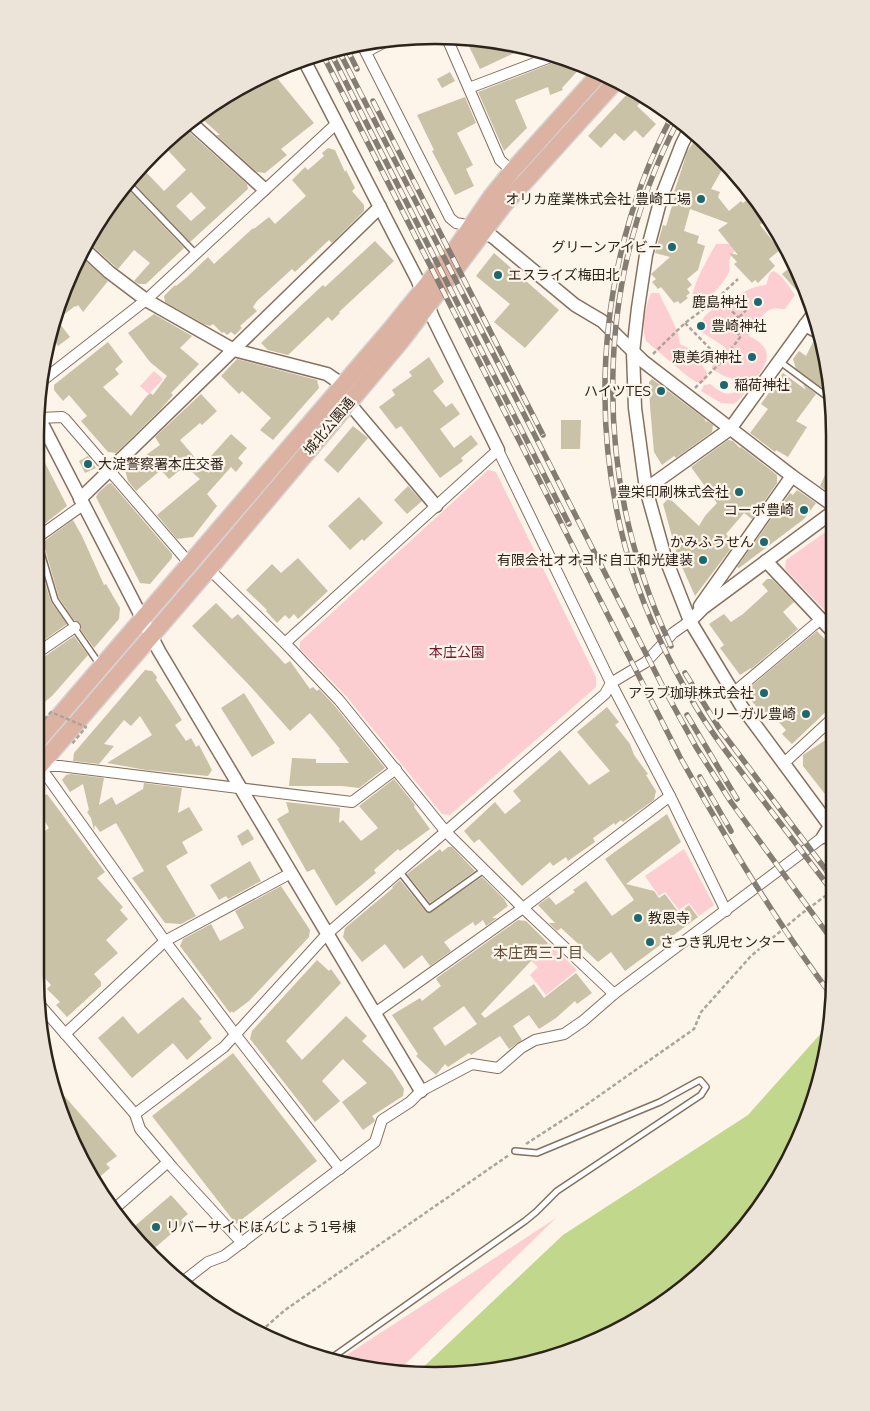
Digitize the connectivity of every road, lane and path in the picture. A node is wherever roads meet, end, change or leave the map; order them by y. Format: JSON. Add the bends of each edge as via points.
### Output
{"nodes":[{"id":1,"x":450,"y":45,"type":"edge"},
{"id":2,"x":364,"y":50,"type":"edge"},
{"id":3,"x":544,"y":60,"type":"edge"},
{"id":4,"x":307,"y":66,"type":"edge"},
{"id":5,"x":595,"y":78,"type":"edge"},
{"id":6,"x":612,"y":86,"type":"edge"},
{"id":7,"x":469,"y":88,"type":"junction"},
{"id":8,"x":336,"y":124,"type":"junction"},
{"id":9,"x":195,"y":127,"type":"edge"},
{"id":10,"x":686,"y":136,"type":"edge"},
{"id":11,"x":512,"y":171,"type":"junction"},
{"id":12,"x":132,"y":188,"type":"edge"},
{"id":13,"x":264,"y":189,"type":"junction"},
{"id":14,"x":380,"y":207,"type":"junction"},
{"id":15,"x":478,"y":229,"type":"junction"},
{"id":16,"x":89,"y":253,"type":"edge"},
{"id":17,"x":195,"y":253,"type":"junction"},
{"id":18,"x":738,"y":279,"type":"dead end"},
{"id":19,"x":422,"y":290,"type":"junction"},
{"id":20,"x":718,"y":297,"type":"junction"},
{"id":21,"x":146,"y":300,"type":"junction"},
{"id":22,"x":428,"y":307,"type":"junction"},
{"id":23,"x":747,"y":308,"type":"dead end"},
{"id":24,"x":739,"y":318,"type":"junction"},
{"id":25,"x":809,"y":320,"type":"edge"},
{"id":26,"x":685,"y":323,"type":"junction"},
{"id":27,"x":805,"y":325,"type":"junction"},
{"id":28,"x":811,"y":328,"type":"edge"},
{"id":29,"x":234,"y":350,"type":"junction"},
{"id":30,"x":633,"y":352,"type":"junction"},
{"id":31,"x":722,"y":361,"type":"junction"},
{"id":32,"x":779,"y":361,"type":"junction"},
{"id":33,"x":644,"y":362,"type":"junction"},
{"id":34,"x":48,"y":376,"type":"edge"},
{"id":35,"x":343,"y":385,"type":"junction"},
{"id":36,"x":824,"y":394,"type":"edge"},
{"id":37,"x":688,"y":396,"type":"junction"},
{"id":38,"x":349,"y":403,"type":"junction"},
{"id":39,"x":45,"y":417,"type":"edge"},
{"id":40,"x":730,"y":428,"type":"junction"},
{"id":41,"x":44,"y":441,"type":"edge"},
{"id":42,"x":498,"y":450,"type":"junction"},
{"id":43,"x":111,"y":470,"type":"junction"},
{"id":44,"x":792,"y":476,"type":"junction"},
{"id":45,"x":646,"y":489,"type":"junction"},
{"id":46,"x":826,"y":500,"type":"edge"},
{"id":47,"x":82,"y":502,"type":"junction"},
{"id":48,"x":436,"y":506,"type":"junction"},
{"id":49,"x":826,"y":517,"type":"edge"},
{"id":50,"x":44,"y":533,"type":"edge"},
{"id":51,"x":44,"y":560,"type":"edge"},
{"id":52,"x":766,"y":561,"type":"junction"},
{"id":53,"x":190,"y":564,"type":"junction"},
{"id":54,"x":209,"y":569,"type":"junction"},
{"id":55,"x":142,"y":619,"type":"junction"},
{"id":56,"x":821,"y":619,"type":"junction"},
{"id":57,"x":690,"y":621,"type":"junction"},
{"id":58,"x":826,"y":624,"type":"edge"},
{"id":59,"x":74,"y":627,"type":"junction"},
{"id":60,"x":151,"y":636,"type":"junction"},
{"id":61,"x":286,"y":643,"type":"junction"},
{"id":62,"x":44,"y":648,"type":"edge"},
{"id":63,"x":101,"y":666,"type":"junction"},
{"id":64,"x":611,"y":683,"type":"junction"},
{"id":65,"x":733,"y":693,"type":"junction"},
{"id":66,"x":44,"y":720,"type":"edge"},
{"id":67,"x":826,"y":724,"type":"edge"},
{"id":68,"x":44,"y":734,"type":"edge"},
{"id":69,"x":72,"y":744,"type":"dead end"},
{"id":70,"x":44,"y":758,"type":"edge"},
{"id":71,"x":783,"y":764,"type":"junction"},
{"id":72,"x":44,"y":766,"type":"edge"},
{"id":73,"x":396,"y":769,"type":"junction"},
{"id":74,"x":44,"y":776,"type":"edge"},
{"id":75,"x":241,"y":788,"type":"junction"},
{"id":76,"x":670,"y":796,"type":"junction"},
{"id":77,"x":826,"y":821,"type":"edge"},
{"id":78,"x":446,"y":832,"type":"junction"},
{"id":79,"x":826,"y":832,"type":"edge"},
{"id":80,"x":823,"y":837,"type":"joint"},
{"id":81,"x":484,"y":869,"type":"junction"},
{"id":82,"x":400,"y":872,"type":"junction"},
{"id":83,"x":291,"y":873,"type":"junction"},
{"id":84,"x":826,"y":896,"type":"edge"},
{"id":85,"x":522,"y":908,"type":"junction"},
{"id":86,"x":726,"y":911,"type":"junction"},
{"id":87,"x":327,"y":934,"type":"junction"},
{"id":88,"x":165,"y":941,"type":"junction"},
{"id":89,"x":614,"y":994,"type":"junction"},
{"id":90,"x":46,"y":1012,"type":"edge"},
{"id":91,"x":375,"y":1013,"type":"junction"},
{"id":92,"x":65,"y":1034,"type":"junction"},
{"id":93,"x":235,"y":1034,"type":"junction"},
{"id":94,"x":421,"y":1091,"type":"junction"},
{"id":95,"x":135,"y":1114,"type":"junction"},
{"id":96,"x":515,"y":1151,"type":"junction"},
{"id":97,"x":168,"y":1162,"type":"junction"},
{"id":98,"x":340,"y":1169,"type":"junction"},
{"id":99,"x":119,"y":1205,"type":"edge"},
{"id":100,"x":242,"y":1243,"type":"junction"},
{"id":101,"x":187,"y":1278,"type":"edge"},
{"id":102,"x":264,"y":1328,"type":"edge"},
{"id":103,"x":336,"y":1355,"type":"edge"}],
"edges":[{"from":1,"to":7,"type":"street"},
{"from":2,"to":15,"type":"street","via":[[450,218]]},
{"from":3,"to":7,"type":"street"},
{"from":4,"to":8,"type":"street"},
{"from":5,"to":11,"type":"main road","name":"城北公園通"},
{"from":6,"to":15,"type":"main road","name":"城北公園通","via":[[510,199]]},
{"from":7,"to":11,"type":"street","via":[[500,160]]},
{"from":8,"to":13,"type":"street"},
{"from":8,"to":14,"type":"street"},
{"from":9,"to":13,"type":"street"},
{"from":10,"to":30,"type":"street","via":[[658,208],[646,255]]},
{"from":11,"to":15,"type":"main road","name":"城北公園通","via":[[491,196]]},
{"from":12,"to":17,"type":"lane"},
{"from":13,"to":17,"type":"street"},
{"from":14,"to":19,"type":"street"},
{"from":14,"to":29,"type":"street"},
{"from":15,"to":19,"type":"main road","name":"城北公園通"},
{"from":15,"to":22,"type":"main road","name":"城北公園通"},
{"from":15,"to":30,"type":"street","via":[[602,321]]},
{"from":16,"to":21,"type":"street"},
{"from":17,"to":21,"type":"street"},
{"from":18,"to":20,"type":"path"},
{"from":19,"to":22,"type":"street"},
{"from":19,"to":35,"type":"main road","name":"城北公園通"},
{"from":20,"to":24,"type":"path"},
{"from":20,"to":26,"type":"path"},
{"from":21,"to":29,"type":"street"},
{"from":21,"to":34,"type":"street"},
{"from":22,"to":38,"type":"main road","name":"城北公園通"},
{"from":22,"to":42,"type":"street"},
{"from":23,"to":24,"type":"path"},
{"from":24,"to":31,"type":"path","via":[[730,327],[741,336]]},
{"from":25,"to":27,"type":"street"},
{"from":26,"to":31,"type":"path"},
{"from":26,"to":33,"type":"path"},
{"from":27,"to":28,"type":"street"},
{"from":27,"to":32,"type":"street"},
{"from":29,"to":35,"type":"street","via":[[327,374]]},
{"from":29,"to":43,"type":"street"},
{"from":30,"to":33,"type":"street"},
{"from":30,"to":45,"type":"street","via":[[635,408]]},
{"from":31,"to":37,"type":"path"},
{"from":32,"to":36,"type":"lane"},
{"from":32,"to":40,"type":"street"},
{"from":33,"to":37,"type":"street"},
{"from":35,"to":53,"type":"main road","name":"城北公園通"},
{"from":37,"to":40,"type":"street"},
{"from":38,"to":48,"type":"street"},
{"from":38,"to":54,"type":"main road","name":"城北公園通"},
{"from":39,"to":43,"type":"street","via":[[65,419]]},
{"from":40,"to":44,"type":"street"},
{"from":40,"to":45,"type":"street"},
{"from":41,"to":47,"type":"street"},
{"from":42,"to":48,"type":"street"},
{"from":42,"to":64,"type":"street"},
{"from":43,"to":47,"type":"street"},
{"from":43,"to":53,"type":"street"},
{"from":44,"to":46,"type":"street"},
{"from":44,"to":57,"type":"street"},
{"from":45,"to":57,"type":"street","via":[[665,557]]},
{"from":47,"to":50,"type":"street"},
{"from":47,"to":55,"type":"street"},
{"from":48,"to":61,"type":"street"},
{"from":49,"to":52,"type":"street"},
{"from":51,"to":59,"type":"lane","via":[[55,600]]},
{"from":52,"to":56,"type":"street"},
{"from":52,"to":57,"type":"street"},
{"from":53,"to":55,"type":"main road","name":"城北公園通"},
{"from":54,"to":60,"type":"main road","name":"城北公園通"},
{"from":54,"to":61,"type":"street"},
{"from":55,"to":60,"type":"street"},
{"from":55,"to":63,"type":"main road","name":"城北公園通"},
{"from":56,"to":58,"type":"street"},
{"from":56,"to":65,"type":"street"},
{"from":57,"to":64,"type":"street","via":[[673,633],[646,662]]},
{"from":57,"to":65,"type":"street"},
{"from":59,"to":62,"type":"street"},
{"from":59,"to":63,"type":"lane"},
{"from":60,"to":70,"type":"main road","name":"城北公園通"},
{"from":60,"to":75,"type":"street"},
{"from":61,"to":73,"type":"street"},
{"from":63,"to":68,"type":"main road","name":"城北公園通"},
{"from":64,"to":76,"type":"street"},
{"from":64,"to":78,"type":"street","via":[[605,694]]},
{"from":65,"to":71,"type":"street"},
{"from":66,"to":69,"type":"path","bridge":true,"via":[[51,712],[86,727]]},
{"from":67,"to":71,"type":"street"},
{"from":71,"to":77,"type":"street"},
{"from":72,"to":75,"type":"street"},
{"from":73,"to":75,"type":"street","via":[[352,802]]},
{"from":73,"to":78,"type":"street"},
{"from":74,"to":88,"type":"street"},
{"from":75,"to":83,"type":"street"},
{"from":76,"to":85,"type":"street"},
{"from":76,"to":86,"type":"street"},
{"from":78,"to":81,"type":"street"},
{"from":78,"to":82,"type":"street"},
{"from":79,"to":80,"type":"street"},
{"from":80,"to":86,"type":"street"},
{"from":81,"to":82,"type":"lane","via":[[429,909]]},
{"from":81,"to":85,"type":"street"},
{"from":82,"to":87,"type":"street"},
{"from":83,"to":87,"type":"street"},
{"from":83,"to":88,"type":"street"},
{"from":84,"to":96,"type":"path","via":[[751,956],[701,1012],[694,1029]]},
{"from":85,"to":89,"type":"street"},
{"from":85,"to":91,"type":"street"},
{"from":86,"to":89,"type":"street"},
{"from":87,"to":91,"type":"street"},
{"from":87,"to":93,"type":"street"},
{"from":88,"to":92,"type":"street"},
{"from":88,"to":93,"type":"street"},
{"from":89,"to":94,"type":"street","via":[[564,1034],[536,1040],[498,1068],[472,1064]]},
{"from":90,"to":92,"type":"street"},
{"from":91,"to":94,"type":"street"},
{"from":92,"to":95,"type":"street"},
{"from":93,"to":95,"type":"street","via":[[224,1047]]},
{"from":93,"to":98,"type":"street"},
{"from":94,"to":98,"type":"street","via":[[382,1120],[375,1142]]},
{"from":95,"to":97,"type":"street","via":[[140,1129]]},
{"from":96,"to":102,"type":"path"},
{"from":96,"to":103,"type":"lane","via":[[537,1153],[660,1102],[700,1080],[706,1087],[701,1095],[557,1191],[525,1221]]},
{"from":97,"to":99,"type":"street"},
{"from":97,"to":100,"type":"street"},
{"from":98,"to":100,"type":"street"},
{"from":100,"to":101,"type":"street"}]}
